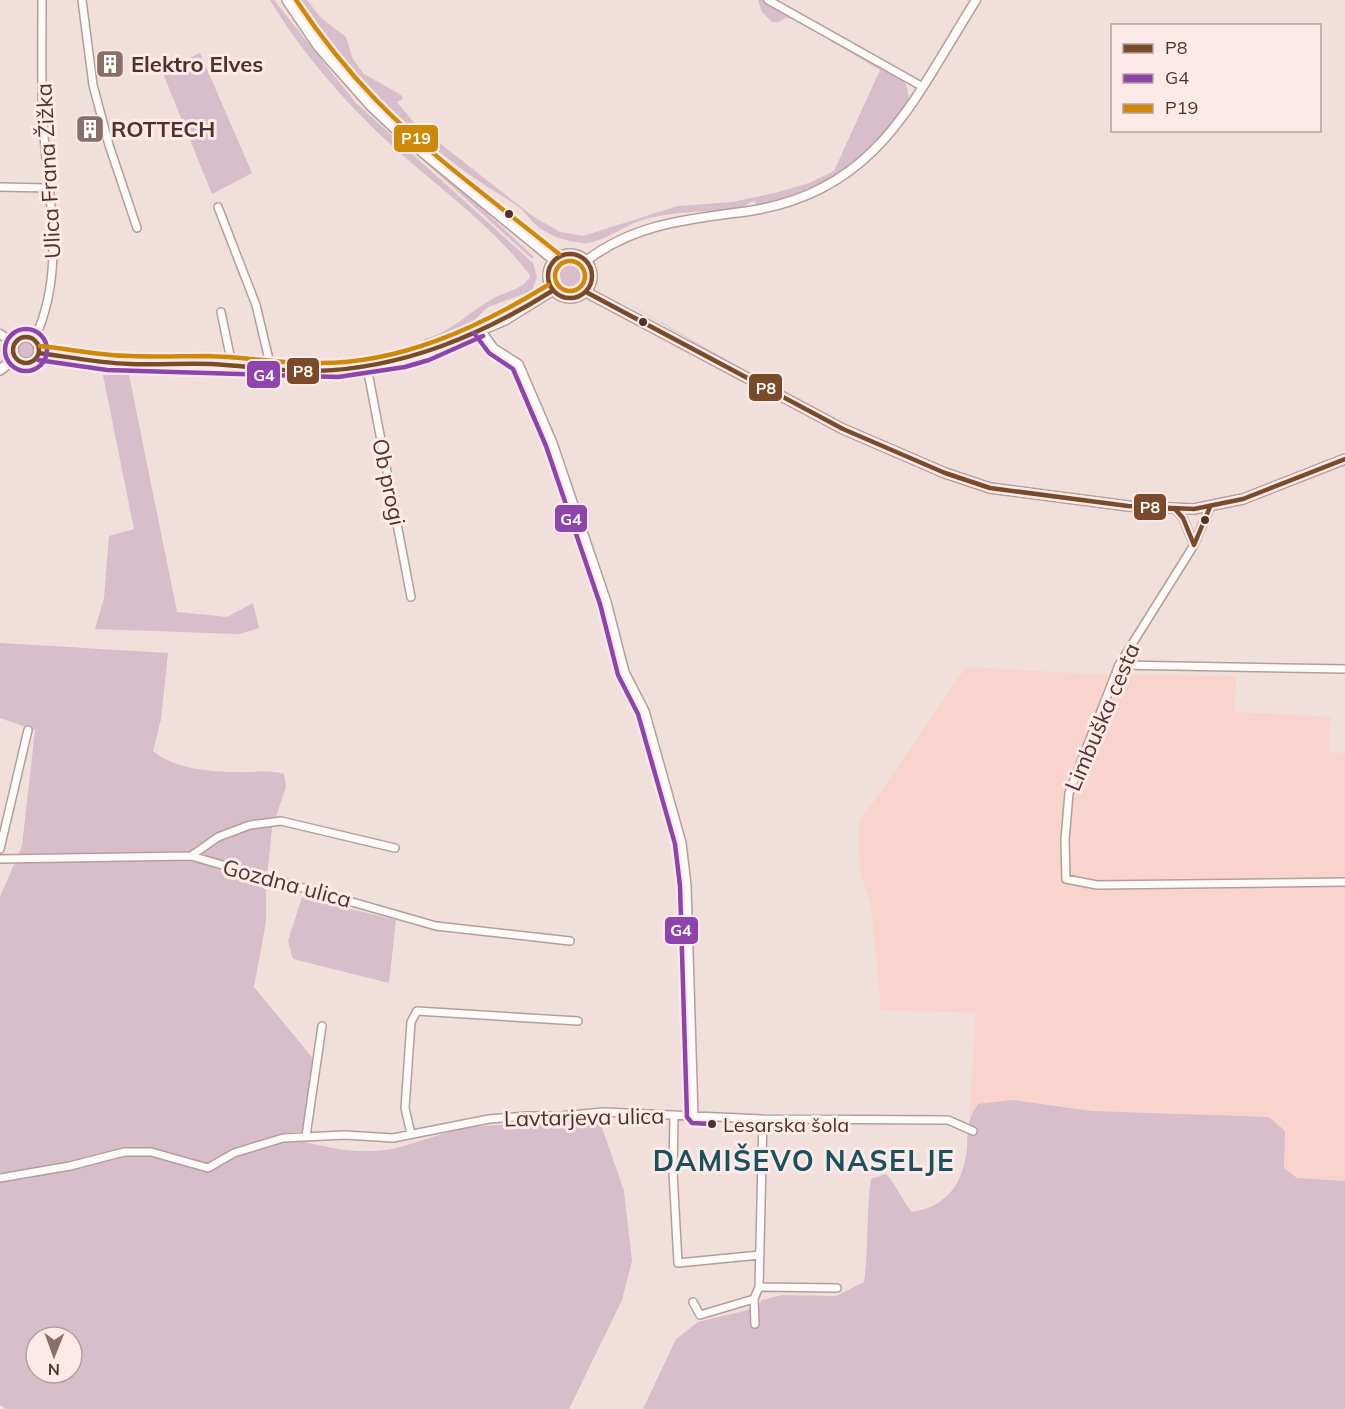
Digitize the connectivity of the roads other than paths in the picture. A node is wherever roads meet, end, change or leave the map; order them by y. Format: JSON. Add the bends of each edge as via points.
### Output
{"nodes":[{"id":1,"x":42,"y":0,"type":"edge"},
{"id":2,"x":82,"y":0,"type":"edge"},
{"id":3,"x":287,"y":0,"type":"edge"},
{"id":4,"x":768,"y":0,"type":"edge"},
{"id":5,"x":976,"y":0,"type":"edge"},
{"id":6,"x":923,"y":87,"type":"junction"},
{"id":7,"x":0,"y":187,"type":"edge"},
{"id":8,"x":49,"y":188,"type":"junction"},
{"id":9,"x":218,"y":207,"type":"dead end"},
{"id":10,"x":137,"y":228,"type":"dead end"},
{"id":11,"x":554,"y":260,"type":"junction"},
{"id":12,"x":586,"y":261,"type":"junction"},
{"id":13,"x":552,"y":291,"type":"junction"},
{"id":14,"x":586,"y":292,"type":"junction"},
{"id":15,"x":221,"y":312,"type":"dead end"},
{"id":16,"x":480,"y":329,"type":"junction"},
{"id":17,"x":0,"y":334,"type":"edge"},
{"id":18,"x":34,"y":339,"type":"junction"},
{"id":19,"x":15,"y":344,"type":"junction"},
{"id":20,"x":39,"y":353,"type":"junction"},
{"id":21,"x":15,"y":358,"type":"junction"},
{"id":22,"x":231,"y":365,"type":"junction"},
{"id":23,"x":367,"y":367,"type":"junction"},
{"id":24,"x":271,"y":368,"type":"junction"},
{"id":25,"x":0,"y":370,"type":"edge"},
{"id":26,"x":1345,"y":459,"type":"edge"},
{"id":27,"x":1210,"y":507,"type":"junction"},
{"id":28,"x":1175,"y":509,"type":"junction"},
{"id":29,"x":1194,"y":544,"type":"junction"},
{"id":30,"x":411,"y":597,"type":"dead end"},
{"id":31,"x":1119,"y":665,"type":"junction"},
{"id":32,"x":1345,"y":669,"type":"edge"},
{"id":33,"x":28,"y":730,"type":"dead end"},
{"id":34,"x":395,"y":848,"type":"dead end"},
{"id":35,"x":0,"y":849,"type":"edge"},
{"id":36,"x":190,"y":856,"type":"junction"},
{"id":37,"x":0,"y":860,"type":"edge"},
{"id":38,"x":1345,"y":882,"type":"edge"},
{"id":39,"x":570,"y":941,"type":"dead end"},
{"id":40,"x":578,"y":1021,"type":"dead end"},
{"id":41,"x":322,"y":1026,"type":"dead end"},
{"id":42,"x":674,"y":1115,"type":"junction"},
{"id":43,"x":694,"y":1116,"type":"junction"},
{"id":44,"x":763,"y":1119,"type":"junction"},
{"id":45,"x":973,"y":1131,"type":"dead end"},
{"id":46,"x":411,"y":1134,"type":"junction"},
{"id":47,"x":306,"y":1136,"type":"junction"},
{"id":48,"x":0,"y":1178,"type":"edge"},
{"id":49,"x":760,"y":1255,"type":"junction"},
{"id":50,"x":759,"y":1287,"type":"junction"},
{"id":51,"x":837,"y":1288,"type":"dead end"},
{"id":52,"x":754,"y":1299,"type":"junction"},
{"id":53,"x":693,"y":1302,"type":"dead end"},
{"id":54,"x":754,"y":1323,"type":"dead end"}],
"edges":[{"from":1,"to":8,"type":"street","name":"Ulica Frana Žižka","via":[[43,120]]},
{"from":2,"to":10,"type":"street","via":[[93,85]]},
{"from":3,"to":11,"type":"main road","via":[[318,46],[371,106]]},
{"from":4,"to":6,"type":"street"},
{"from":5,"to":6,"type":"street"},
{"from":6,"to":12,"type":"street","via":[[895,129],[858,166],[828,185],[790,201],[634,232]]},
{"from":7,"to":8,"type":"street"},
{"from":8,"to":18,"type":"street","name":"Ulica Frana Žižka","via":[[54,276]]},
{"from":9,"to":24,"type":"street","via":[[256,305]]},
{"from":11,"to":12,"type":"main road","via":[[570,254]]},
{"from":11,"to":13,"type":"main road","via":[[547,278]]},
{"from":12,"to":14,"type":"main road","via":[[592,273]]},
{"from":13,"to":14,"type":"main road","via":[[569,299]]},
{"from":13,"to":16,"type":"main road","via":[[506,320]]},
{"from":14,"to":28,"type":"main road","via":[[833,423],[945,474],[1011,492]]},
{"from":15,"to":22,"type":"street"},
{"from":16,"to":23,"type":"main road","via":[[426,353]]},
{"from":16,"to":43,"type":"street","via":[[494,348],[519,364],[553,444],[607,602],[621,658],[645,711],[675,820],[686,865]]},
{"from":17,"to":19,"type":"street"},
{"from":18,"to":19,"type":"main road","via":[[23,337]]},
{"from":18,"to":20,"type":"main road"},
{"from":19,"to":21,"type":"main road"},
{"from":20,"to":21,"type":"main road","via":[[30,363]]},
{"from":20,"to":22,"type":"main road","via":[[107,363]]},
{"from":21,"to":25,"type":"main road"},
{"from":22,"to":24,"type":"main road"},
{"from":23,"to":24,"type":"main road","via":[[315,371]]},
{"from":23,"to":30,"type":"street","name":"Ob progi"},
{"from":26,"to":27,"type":"main road","via":[[1243,499]]},
{"from":27,"to":28,"type":"main road"},
{"from":27,"to":29,"type":"street","name":"Limbuška cesta"},
{"from":28,"to":29,"type":"street"},
{"from":29,"to":31,"type":"street","name":"Limbuška cesta"},
{"from":31,"to":32,"type":"street"},
{"from":31,"to":38,"type":"street","name":"Limbuška cesta","via":[[1069,793],[1066,879],[1097,885]]},
{"from":33,"to":35,"type":"street"},
{"from":34,"to":36,"type":"street","via":[[281,820],[250,825],[218,837]]},
{"from":36,"to":37,"type":"street","name":"Gozdna ulica"},
{"from":36,"to":39,"type":"street","name":"Gozdna ulica","via":[[436,926]]},
{"from":40,"to":46,"type":"street","via":[[417,1011],[411,1022],[405,1108]]},
{"from":41,"to":47,"type":"street"},
{"from":42,"to":43,"type":"street","name":"Lavtarjeva ulica"},
{"from":42,"to":46,"type":"street","name":"Lavtarjeva ulica","via":[[603,1112],[528,1116]]},
{"from":42,"to":49,"type":"street","via":[[678,1263]]},
{"from":43,"to":44,"type":"street","name":"Lavtarjeva ulica"},
{"from":44,"to":45,"type":"street","name":"Lavtarjeva ulica","via":[[948,1120]]},
{"from":44,"to":49,"type":"street"},
{"from":46,"to":47,"type":"street","name":"Lavtarjeva ulica","via":[[380,1139]]},
{"from":47,"to":48,"type":"street","name":"Lavtarjeva ulica","via":[[259,1145],[208,1168],[151,1152],[124,1152]]},
{"from":49,"to":50,"type":"street"},
{"from":50,"to":51,"type":"street"},
{"from":50,"to":52,"type":"street"},
{"from":52,"to":53,"type":"street","via":[[700,1315]]},
{"from":52,"to":54,"type":"street"}]}
